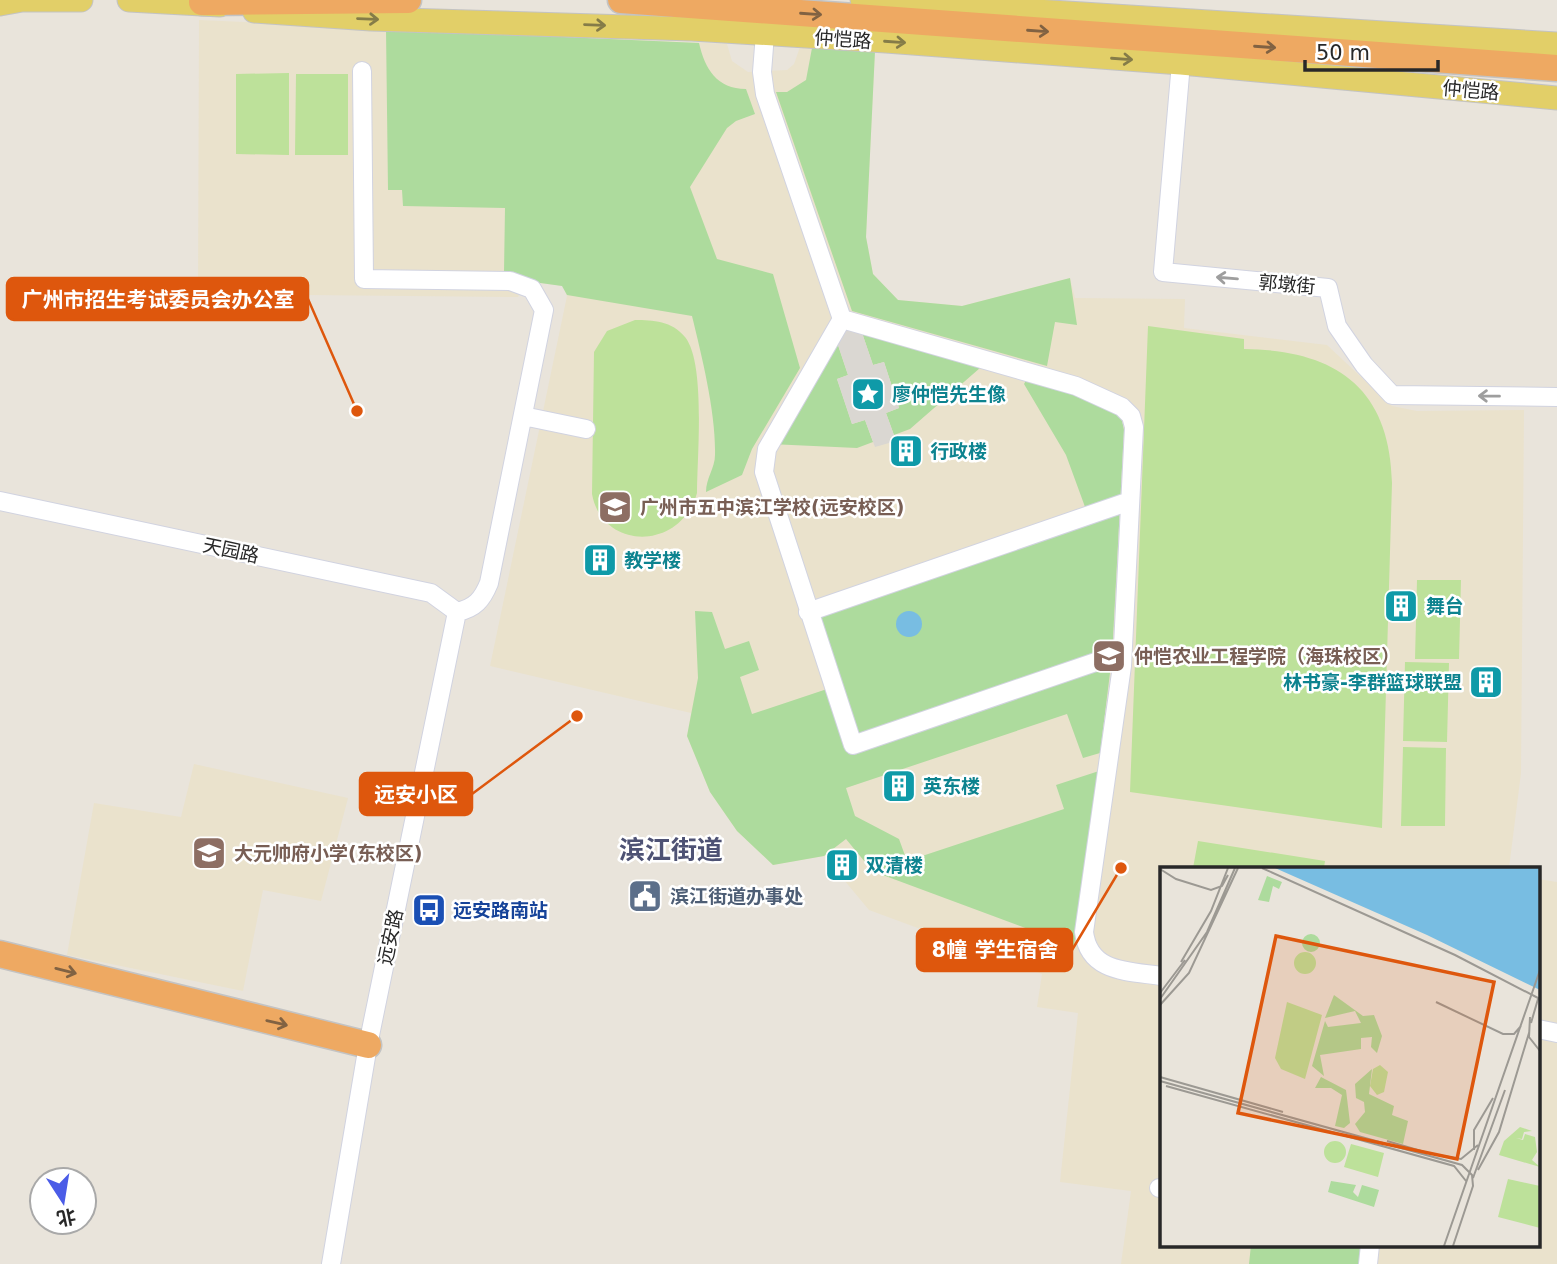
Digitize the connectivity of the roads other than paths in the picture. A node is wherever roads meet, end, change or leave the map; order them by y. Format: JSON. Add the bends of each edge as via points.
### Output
{"nodes":[{"id":1,"x":81,"y":0,"type":"edge"},
{"id":2,"x":129,"y":0,"type":"edge"},
{"id":3,"x":408,"y":0,"type":"edge"},
{"id":4,"x":621,"y":0,"type":"edge"},
{"id":5,"x":862,"y":0,"type":"edge"},
{"id":6,"x":202,"y":2,"type":"edge"},
{"id":7,"x":0,"y":4,"type":"edge"},
{"id":8,"x":765,"y":34,"type":"junction"},
{"id":9,"x":1554,"y":62,"type":"edge"},
{"id":10,"x":1181,"y":63,"type":"junction"},
{"id":11,"x":362,"y":71,"type":"dead end"},
{"id":12,"x":1557,"y":98,"type":"edge"},
{"id":13,"x":842,"y":319,"type":"junction"},
{"id":14,"x":1557,"y":397,"type":"edge"},
{"id":15,"x":523,"y":416,"type":"junction"},
{"id":16,"x":586,"y":429,"type":"dead end"},
{"id":17,"x":0,"y":501,"type":"edge"},
{"id":18,"x":1130,"y":501,"type":"junction"},
{"id":19,"x":457,"y":612,"type":"junction"},
{"id":20,"x":808,"y":612,"type":"junction"},
{"id":21,"x":1122,"y":653,"type":"junction"},
{"id":22,"x":0,"y":954,"type":"edge"},
{"id":23,"x":1160,"y":976,"type":"edge"},
{"id":24,"x":368,"y":1045,"type":"junction"},
{"id":25,"x":1370,"y":1246,"type":"edge"},
{"id":26,"x":331,"y":1264,"type":"edge"},
{"id":27,"x":1368,"y":1264,"type":"edge"}],
"edges":[{"from":1,"to":7,"type":"main road"},
{"from":2,"to":6,"type":"main road","name":"仲恺路"},
{"from":3,"to":6,"type":"highway"},
{"from":4,"to":9,"type":"highway","one_way":true},
{"from":5,"to":9,"type":"main road","name":"仲恺路"},
{"from":6,"to":8,"type":"main road","name":"仲恺路","one_way":true,"via":[[265,13]]},
{"from":8,"to":10,"type":"main road","name":"仲恺路","one_way":true},
{"from":8,"to":13,"type":"street","via":[[765,94]]},
{"from":10,"to":12,"type":"main road","name":"仲恺路"},
{"from":14,"to":10,"type":"street","name":"郭墩街","one_way":true,"via":[[1392,395],[1337,326],[1328,288],[1163,272]]},
{"from":11,"to":15,"type":"street","via":[[364,279],[510,281],[532,289],[544,310]]},
{"from":13,"to":18,"type":"street","via":[[1076,386],[1122,407],[1134,427]]},
{"from":13,"to":20,"type":"street","via":[[764,461],[767,484]]},
{"from":15,"to":16,"type":"street"},
{"from":15,"to":19,"type":"street","via":[[489,583],[483,598]]},
{"from":17,"to":19,"type":"street","name":"天园路","via":[[431,593]]},
{"from":18,"to":20,"type":"street"},
{"from":18,"to":21,"type":"street"},
{"from":19,"to":24,"type":"street","name":"远安路"},
{"from":20,"to":21,"type":"street","via":[[853,745]]},
{"from":21,"to":23,"type":"street","via":[[1085,943],[1098,962],[1110,968]]},
{"from":22,"to":24,"type":"highway","one_way":true},
{"from":24,"to":26,"type":"street","name":"远安路"},
{"from":25,"to":27,"type":"street"}]}
